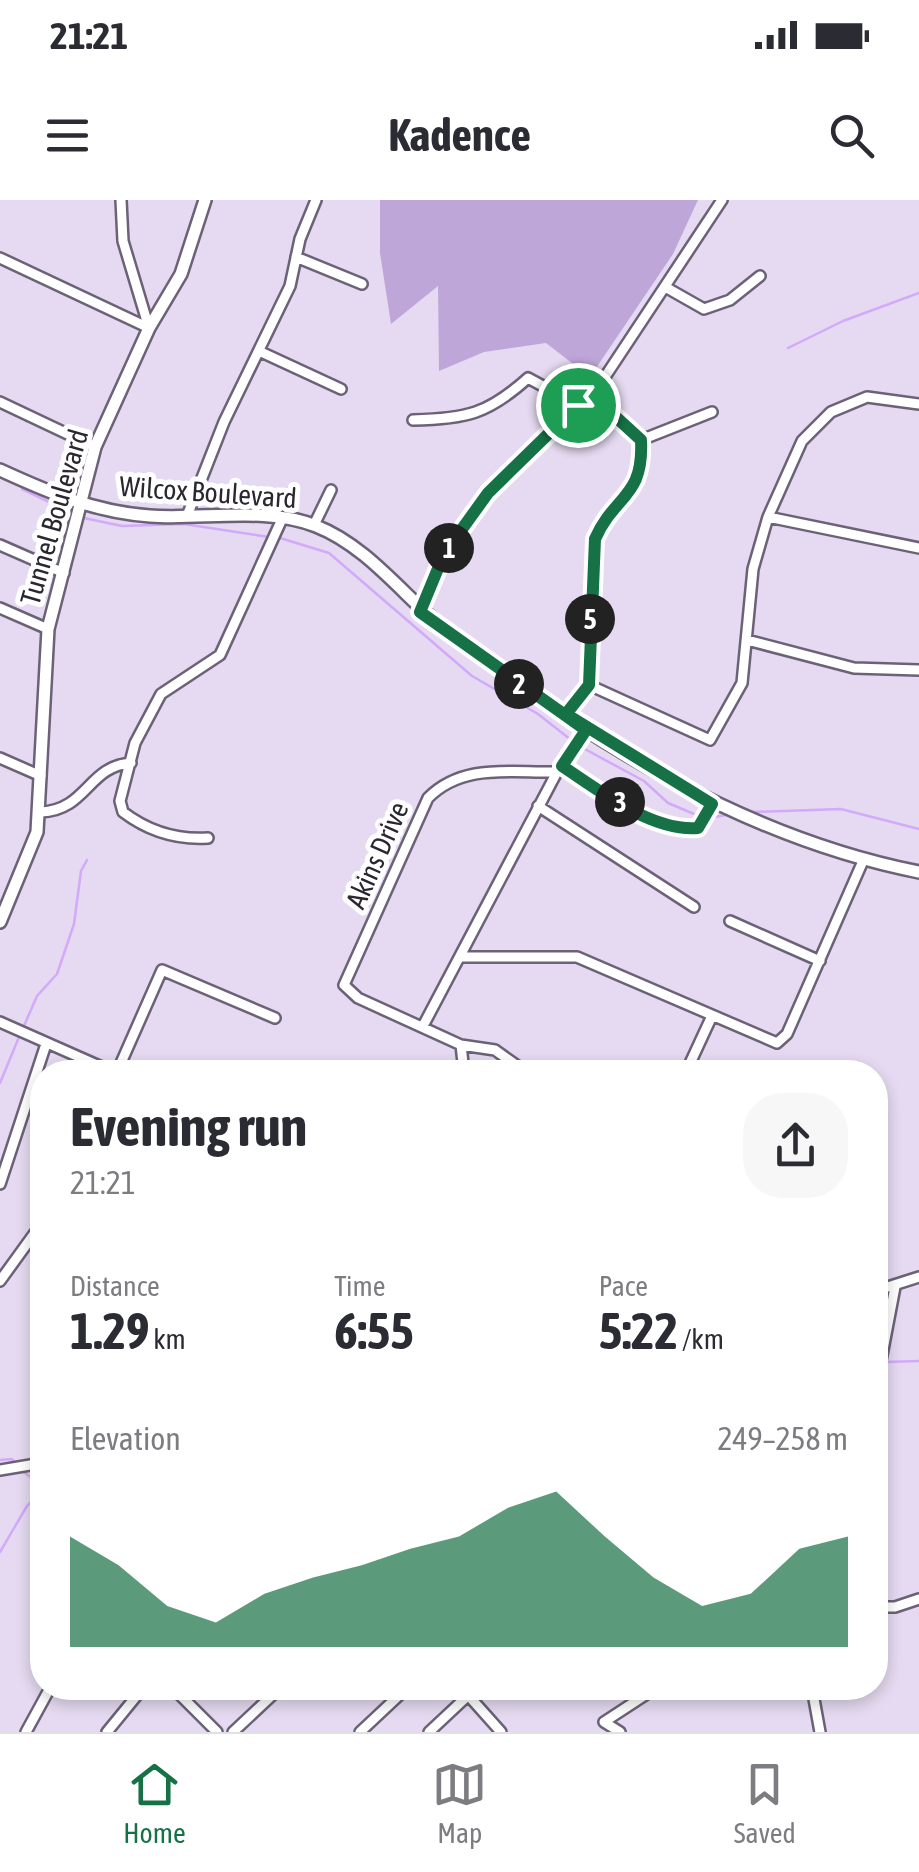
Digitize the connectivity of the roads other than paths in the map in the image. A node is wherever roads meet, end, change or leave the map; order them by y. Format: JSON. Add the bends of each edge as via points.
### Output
{"nodes":[{"id":1,"x":121,"y":200,"type":"edge"},
{"id":2,"x":205,"y":200,"type":"edge"},
{"id":3,"x":316,"y":200,"type":"edge"},
{"id":4,"x":722,"y":200,"type":"edge"},
{"id":5,"x":296,"y":257,"type":"junction"},
{"id":6,"x":0,"y":258,"type":"edge"},
{"id":7,"x":760,"y":276,"type":"dead end"},
{"id":8,"x":362,"y":284,"type":"dead end"},
{"id":9,"x":667,"y":288,"type":"junction"},
{"id":10,"x":149,"y":328,"type":"junction"},
{"id":11,"x":261,"y":352,"type":"junction"},
{"id":12,"x":340,"y":389,"type":"dead end"},
{"id":13,"x":593,"y":396,"type":"junction"},
{"id":14,"x":0,"y":402,"type":"edge"},
{"id":15,"x":919,"y":404,"type":"edge"},
{"id":16,"x":578,"y":405,"type":"junction"},
{"id":17,"x":712,"y":412,"type":"dead end"},
{"id":18,"x":413,"y":420,"type":"dead end"},
{"id":19,"x":641,"y":440,"type":"junction"},
{"id":20,"x":95,"y":447,"type":"junction"},
{"id":21,"x":0,"y":470,"type":"edge"},
{"id":22,"x":331,"y":490,"type":"dead end"},
{"id":23,"x":79,"y":506,"type":"junction"},
{"id":24,"x":187,"y":516,"type":"junction"},
{"id":25,"x":768,"y":517,"type":"junction"},
{"id":26,"x":282,"y":520,"type":"junction"},
{"id":27,"x":314,"y":525,"type":"junction"},
{"id":28,"x":0,"y":545,"type":"edge"},
{"id":29,"x":919,"y":548,"type":"edge"},
{"id":30,"x":64,"y":574,"type":"junction"},
{"id":31,"x":0,"y":608,"type":"edge"},
{"id":32,"x":420,"y":612,"type":"junction"},
{"id":33,"x":48,"y":628,"type":"junction"},
{"id":34,"x":747,"y":640,"type":"junction"},
{"id":35,"x":919,"y":670,"type":"edge"},
{"id":36,"x":589,"y":685,"type":"junction"},
{"id":37,"x":566,"y":714,"type":"junction"},
{"id":38,"x":586,"y":730,"type":"junction"},
{"id":39,"x":0,"y":758,"type":"edge"},
{"id":40,"x":130,"y":767,"type":"junction"},
{"id":41,"x":560,"y":769,"type":"junction"},
{"id":42,"x":40,"y":776,"type":"junction"},
{"id":43,"x":712,"y":804,"type":"junction"},
{"id":44,"x":538,"y":806,"type":"junction"},
{"id":45,"x":41,"y":812,"type":"junction"},
{"id":46,"x":208,"y":838,"type":"dead end"},
{"id":47,"x":863,"y":861,"type":"junction"},
{"id":48,"x":919,"y":872,"type":"edge"},
{"id":49,"x":6,"y":895,"type":"edge"},
{"id":50,"x":694,"y":907,"type":"dead end"},
{"id":51,"x":0,"y":922,"type":"edge"},
{"id":52,"x":730,"y":922,"type":"dead end"},
{"id":53,"x":462,"y":958,"type":"junction"},
{"id":54,"x":820,"y":961,"type":"junction"},
{"id":55,"x":274,"y":1018,"type":"dead end"},
{"id":56,"x":711,"y":1018,"type":"junction"},
{"id":57,"x":0,"y":1022,"type":"edge"},
{"id":58,"x":423,"y":1026,"type":"junction"},
{"id":59,"x":46,"y":1044,"type":"junction"},
{"id":60,"x":460,"y":1045,"type":"junction"},
{"id":61,"x":40,"y":1060,"type":"edge"},
{"id":62,"x":85,"y":1060,"type":"edge"},
{"id":63,"x":121,"y":1060,"type":"edge"},
{"id":64,"x":462,"y":1060,"type":"edge"},
{"id":65,"x":515,"y":1060,"type":"edge"},
{"id":66,"x":692,"y":1060,"type":"edge"},
{"id":67,"x":30,"y":1090,"type":"edge"},
{"id":68,"x":2,"y":1170,"type":"edge"},
{"id":69,"x":0,"y":1184,"type":"edge"},
{"id":70,"x":30,"y":1244,"type":"edge"},
{"id":71,"x":919,"y":1277,"type":"edge"},
{"id":72,"x":0,"y":1281,"type":"edge"},
{"id":73,"x":895,"y":1287,"type":"junction"},
{"id":74,"x":888,"y":1288,"type":"edge"},
{"id":75,"x":888,"y":1324,"type":"edge"},
{"id":76,"x":30,"y":1465,"type":"edge"},
{"id":77,"x":0,"y":1470,"type":"edge"},
{"id":78,"x":919,"y":1599,"type":"edge"},
{"id":79,"x":888,"y":1607,"type":"edge"},
{"id":80,"x":43,"y":1700,"type":"edge"},
{"id":81,"x":133,"y":1700,"type":"edge"},
{"id":82,"x":185,"y":1700,"type":"edge"},
{"id":83,"x":267,"y":1700,"type":"edge"},
{"id":84,"x":394,"y":1700,"type":"edge"},
{"id":85,"x":462,"y":1700,"type":"edge"},
{"id":86,"x":478,"y":1700,"type":"edge"},
{"id":87,"x":638,"y":1700,"type":"edge"},
{"id":88,"x":814,"y":1700,"type":"edge"},
{"id":89,"x":26,"y":1732,"type":"edge"},
{"id":90,"x":107,"y":1732,"type":"edge"},
{"id":91,"x":218,"y":1732,"type":"edge"},
{"id":92,"x":232,"y":1732,"type":"edge"},
{"id":93,"x":360,"y":1732,"type":"edge"},
{"id":94,"x":428,"y":1732,"type":"edge"},
{"id":95,"x":501,"y":1732,"type":"edge"},
{"id":96,"x":620,"y":1732,"type":"edge"},
{"id":97,"x":820,"y":1732,"type":"edge"}],
"edges":[{"from":1,"to":10,"type":"street","via":[[123,241]]},
{"from":2,"to":10,"type":"main road","name":"Tunnel Boulevard","via":[[181,274]]},
{"from":3,"to":5,"type":"street"},
{"from":4,"to":9,"type":"street"},
{"from":5,"to":8,"type":"street"},
{"from":5,"to":11,"type":"street"},
{"from":6,"to":10,"type":"street"},
{"from":7,"to":9,"type":"street","via":[[730,300],[704,309]]},
{"from":9,"to":13,"type":"street"},
{"from":10,"to":20,"type":"main road","name":"Tunnel Boulevard"},
{"from":11,"to":12,"type":"street"},
{"from":11,"to":24,"type":"street"},
{"from":13,"to":16,"type":"street"},
{"from":13,"to":19,"type":"street"},
{"from":14,"to":20,"type":"street"},
{"from":15,"to":25,"type":"street","via":[[867,397],[831,412],[802,440]]},
{"from":16,"to":18,"type":"street","via":[[528,378],[504,400],[464,419]]},
{"from":16,"to":32,"type":"street","via":[[488,493],[444,554]]},
{"from":17,"to":19,"type":"street"},
{"from":19,"to":36,"type":"street","via":[[638,479],[595,539]]},
{"from":20,"to":23,"type":"main road","name":"Tunnel Boulevard"},
{"from":21,"to":23,"type":"main road","name":"Wilcox Boulevard"},
{"from":22,"to":27,"type":"street"},
{"from":23,"to":24,"type":"main road","name":"Wilcox Boulevard"},
{"from":23,"to":30,"type":"main road","name":"Tunnel Boulevard"},
{"from":24,"to":26,"type":"main road","name":"Wilcox Boulevard"},
{"from":25,"to":29,"type":"street"},
{"from":25,"to":34,"type":"street","via":[[752,569]]},
{"from":26,"to":27,"type":"main road","name":"Wilcox Boulevard"},
{"from":26,"to":40,"type":"street","via":[[231,639],[162,694]]},
{"from":27,"to":32,"type":"main road","name":"Wilcox Boulevard","via":[[372,561]]},
{"from":28,"to":30,"type":"street"},
{"from":30,"to":33,"type":"main road","name":"Tunnel Boulevard"},
{"from":31,"to":33,"type":"street"},
{"from":32,"to":37,"type":"main road","name":"Wilcox Boulevard"},
{"from":33,"to":42,"type":"main road","name":"Tunnel Boulevard"},
{"from":34,"to":35,"type":"street","via":[[854,668]]},
{"from":34,"to":36,"type":"street","via":[[742,683],[710,740]]},
{"from":36,"to":37,"type":"street"},
{"from":37,"to":38,"type":"main road","name":"Wilcox Boulevard"},
{"from":38,"to":41,"type":"street"},
{"from":38,"to":43,"type":"main road","name":"Wilcox Boulevard"},
{"from":39,"to":42,"type":"street"},
{"from":40,"to":45,"type":"street","via":[[103,772],[73,805]]},
{"from":40,"to":46,"type":"street","via":[[123,812],[165,834]]},
{"from":41,"to":43,"type":"street","via":[[678,829],[698,828]]},
{"from":41,"to":44,"type":"street"},
{"from":41,"to":58,"type":"street","name":"Akins Drive","via":[[468,773],[446,779],[428,798],[344,984],[358,998]]},
{"from":42,"to":45,"type":"main road","name":"Tunnel Boulevard"},
{"from":43,"to":47,"type":"main road","name":"Wilcox Boulevard"},
{"from":44,"to":50,"type":"street"},
{"from":44,"to":53,"type":"street"},
{"from":45,"to":49,"type":"main road","name":"Tunnel Boulevard","via":[[34,847]]},
{"from":47,"to":48,"type":"main road","name":"Wilcox Boulevard"},
{"from":47,"to":54,"type":"street"},
{"from":49,"to":51,"type":"main road","name":"Tunnel Boulevard"},
{"from":52,"to":54,"type":"street"},
{"from":53,"to":56,"type":"street","via":[[577,957]]},
{"from":53,"to":58,"type":"street"},
{"from":54,"to":56,"type":"street","via":[[788,1034],[777,1043]]},
{"from":55,"to":63,"type":"street","via":[[162,970]]},
{"from":56,"to":66,"type":"street"},
{"from":57,"to":59,"type":"street"},
{"from":58,"to":60,"type":"street"},
{"from":59,"to":61,"type":"street"},
{"from":59,"to":62,"type":"street"},
{"from":60,"to":64,"type":"street"},
{"from":60,"to":65,"type":"street"},
{"from":67,"to":68,"type":"street"},
{"from":68,"to":69,"type":"street"},
{"from":70,"to":72,"type":"street"},
{"from":71,"to":73,"type":"street"},
{"from":73,"to":74,"type":"street"},
{"from":73,"to":75,"type":"street"},
{"from":76,"to":77,"type":"street"},
{"from":78,"to":79,"type":"street"},
{"from":80,"to":89,"type":"street"},
{"from":81,"to":90,"type":"street"},
{"from":82,"to":91,"type":"street"},
{"from":83,"to":92,"type":"street"},
{"from":84,"to":93,"type":"street"},
{"from":85,"to":94,"type":"street"},
{"from":86,"to":95,"type":"street"},
{"from":87,"to":96,"type":"street","via":[[604,1722]]},
{"from":88,"to":97,"type":"street"}]}
